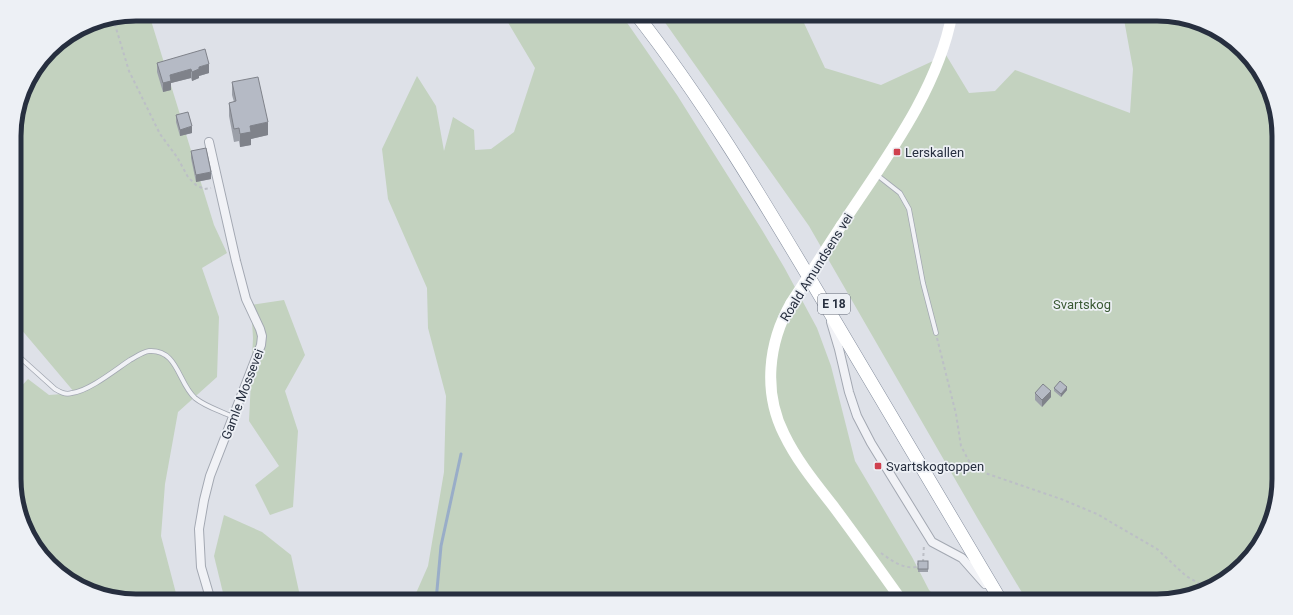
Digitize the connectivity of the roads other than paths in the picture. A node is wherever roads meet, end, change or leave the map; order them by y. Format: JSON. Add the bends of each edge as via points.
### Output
{"nodes":[{"id":1,"x":641,"y":21,"type":"edge"},
{"id":2,"x":651,"y":21,"type":"edge"},
{"id":3,"x":950,"y":21,"type":"edge"},
{"id":4,"x":209,"y":142,"type":"dead end"},
{"id":5,"x":876,"y":173,"type":"junction"},
{"id":6,"x":827,"y":308,"type":"junction"},
{"id":7,"x":936,"y":333,"type":"road end"},
{"id":8,"x":21,"y":358,"type":"edge"},
{"id":9,"x":234,"y":417,"type":"junction"},
{"id":10,"x":209,"y":594,"type":"edge"},
{"id":11,"x":897,"y":594,"type":"edge"},
{"id":12,"x":994,"y":594,"type":"edge"},
{"id":13,"x":996,"y":594,"type":"edge"},
{"id":14,"x":1006,"y":594,"type":"edge"}],
"edges":[{"from":1,"to":6,"type":"highway","number":"E 18","via":[[697,98]]},
{"from":2,"to":14,"type":"highway","number":"E 18","via":[[719,118],[786,225]]},
{"from":3,"to":5,"type":"main road","name":"Roald Amundsens vei","via":[[941,56],[925,91]]},
{"from":4,"to":9,"type":"street","name":"Gamle Mossevei","via":[[246,298],[262,336]]},
{"from":5,"to":7,"type":"lane","via":[[900,193],[909,209],[923,283]]},
{"from":5,"to":11,"type":"main road","name":"Roald Amundsens vei","bridge":true,"via":[[791,303],[778,329],[770,369],[772,397],[784,434],[800,461]]},
{"from":6,"to":12,"type":"street","via":[[848,392],[871,443],[932,542],[962,558]]},
{"from":6,"to":13,"type":"highway","number":"E 18"},
{"from":8,"to":9,"type":"lane","via":[[55,389],[69,394],[89,386],[139,354],[156,352],[173,360],[184,384],[194,397]]},
{"from":9,"to":10,"type":"street","name":"Gamle Mossevei","via":[[210,476],[199,529],[201,567]]}]}
